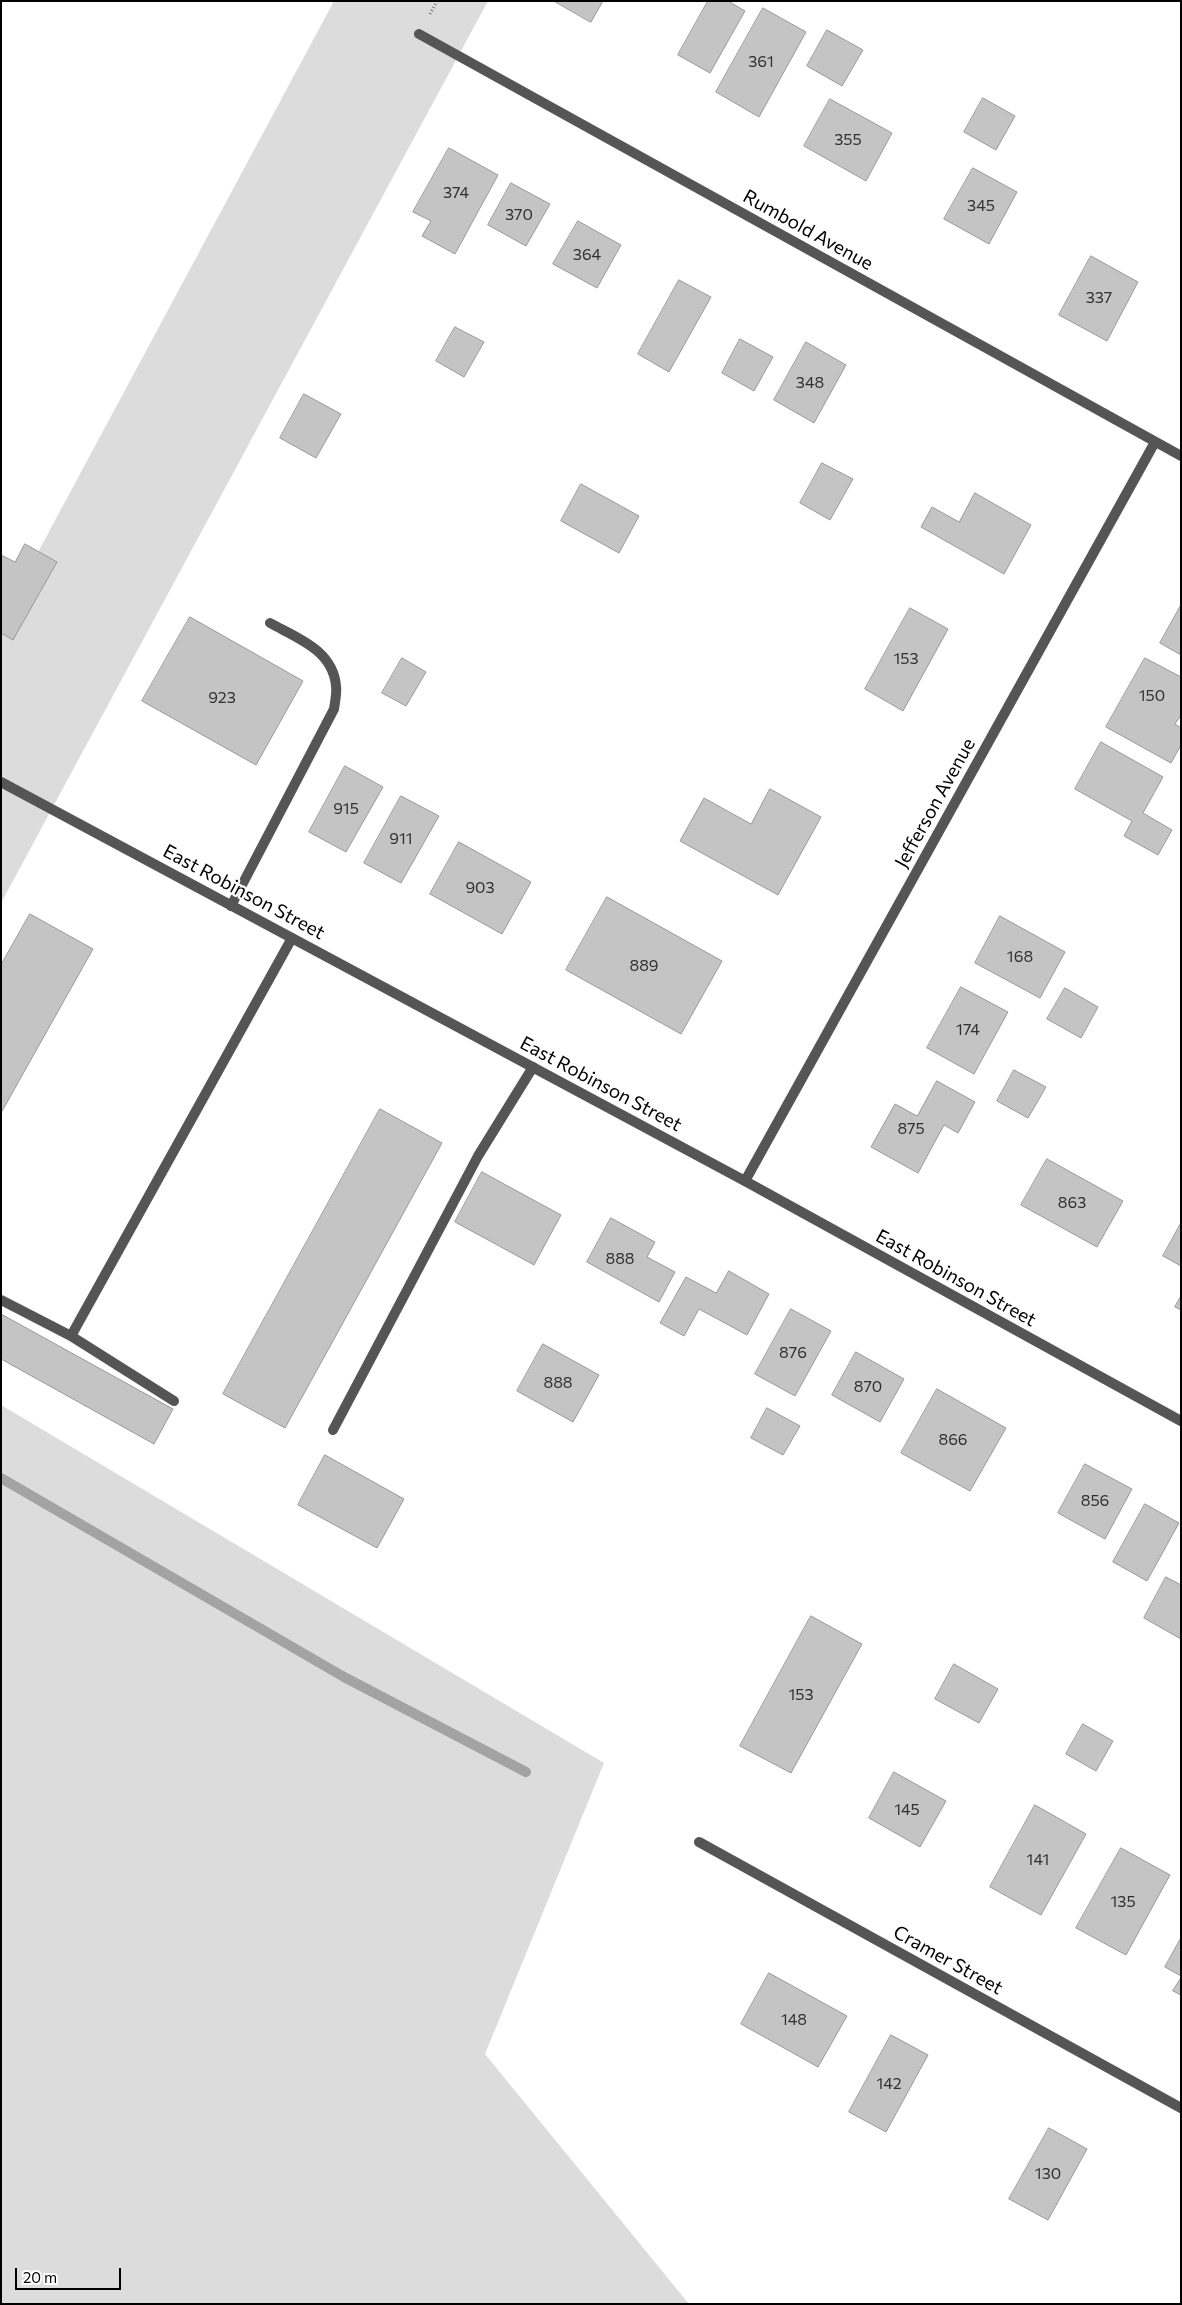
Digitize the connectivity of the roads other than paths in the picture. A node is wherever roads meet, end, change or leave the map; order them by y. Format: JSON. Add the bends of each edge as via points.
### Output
{"nodes":[{"id":1,"x":419,"y":34,"type":"dead end"},
{"id":2,"x":1155,"y":442,"type":"junction"},
{"id":3,"x":1181,"y":456,"type":"edge"},
{"id":4,"x":270,"y":623,"type":"dead end"},
{"id":5,"x":1,"y":782,"type":"edge"},
{"id":6,"x":231,"y":906,"type":"junction"},
{"id":7,"x":292,"y":938,"type":"junction"},
{"id":8,"x":533,"y":1068,"type":"junction"},
{"id":9,"x":745,"y":1181,"type":"junction"},
{"id":10,"x":1,"y":1300,"type":"edge"},
{"id":11,"x":70,"y":1336,"type":"junction"},
{"id":12,"x":174,"y":1401,"type":"dead end"},
{"id":13,"x":1181,"y":1421,"type":"edge"},
{"id":14,"x":333,"y":1430,"type":"dead end"},
{"id":15,"x":699,"y":1842,"type":"dead end"},
{"id":16,"x":1181,"y":2108,"type":"edge"}],
"edges":[{"from":1,"to":2,"type":"street","name":"Rumbold Avenue"},
{"from":2,"to":3,"type":"street","name":"Rumbold Avenue"},
{"from":2,"to":9,"type":"street","name":"Jefferson Avenue"},
{"from":4,"to":6,"type":"street","via":[[319,651],[330,665],[336,686],[334,709]]},
{"from":5,"to":6,"type":"street","name":"East Robinson Street"},
{"from":6,"to":7,"type":"street","name":"East Robinson Street"},
{"from":7,"to":8,"type":"street","name":"East Robinson Street"},
{"from":7,"to":11,"type":"street"},
{"from":8,"to":9,"type":"street","name":"East Robinson Street"},
{"from":8,"to":14,"type":"street","via":[[478,1156]]},
{"from":9,"to":13,"type":"street","name":"East Robinson Street"},
{"from":10,"to":11,"type":"street"},
{"from":11,"to":12,"type":"street"},
{"from":15,"to":16,"type":"street","name":"Cramer Street"}]}
